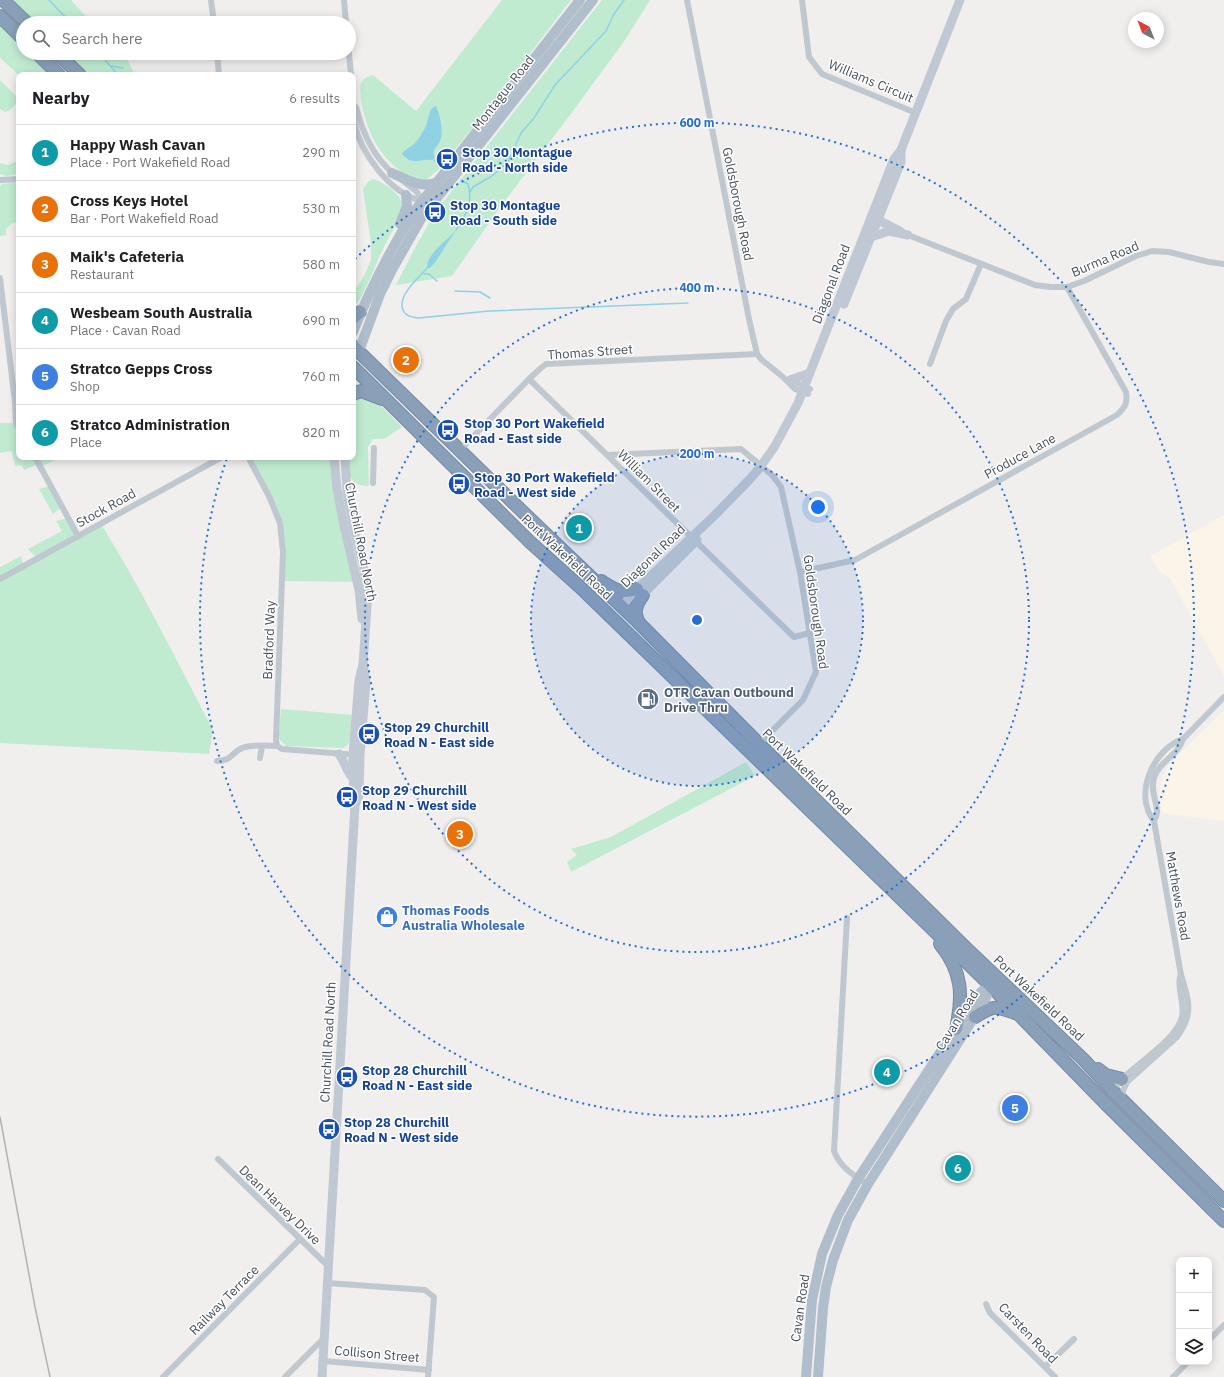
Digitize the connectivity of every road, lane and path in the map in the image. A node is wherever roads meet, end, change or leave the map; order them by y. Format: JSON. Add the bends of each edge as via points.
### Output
{"nodes":[{"id":1,"x":4,"y":0,"type":"edge"},
{"id":2,"x":211,"y":0,"type":"edge"},
{"id":3,"x":344,"y":0,"type":"edge"},
{"id":4,"x":580,"y":0,"type":"edge"},
{"id":5,"x":593,"y":0,"type":"edge"},
{"id":6,"x":687,"y":0,"type":"edge"},
{"id":7,"x":802,"y":0,"type":"edge"},
{"id":8,"x":960,"y":0,"type":"edge"},
{"id":9,"x":0,"y":16,"type":"edge"},
{"id":10,"x":20,"y":16,"type":"edge"},
{"id":11,"x":213,"y":16,"type":"edge"},
{"id":12,"x":345,"y":16,"type":"edge"},
{"id":13,"x":16,"y":32,"type":"edge"},
{"id":14,"x":44,"y":60,"type":"edge"},
{"id":15,"x":64,"y":60,"type":"edge"},
{"id":16,"x":218,"y":60,"type":"edge"},
{"id":17,"x":350,"y":60,"type":"edge"},
{"id":18,"x":56,"y":72,"type":"edge"},
{"id":19,"x":77,"y":72,"type":"edge"},
{"id":20,"x":219,"y":72,"type":"edge"},
{"id":21,"x":351,"y":72,"type":"edge"},
{"id":22,"x":356,"y":108,"type":"edge"},
{"id":23,"x":916,"y":113,"type":"junction"},
{"id":24,"x":356,"y":126,"type":"edge"},
{"id":25,"x":901,"y":150,"type":"junction"},
{"id":26,"x":466,"y":160,"type":"junction"},
{"id":27,"x":392,"y":173,"type":"junction"},
{"id":28,"x":16,"y":179,"type":"edge"},
{"id":29,"x":0,"y":180,"type":"edge"},
{"id":30,"x":435,"y":184,"type":"junction"},
{"id":31,"x":406,"y":195,"type":"junction"},
{"id":32,"x":422,"y":201,"type":"junction"},
{"id":33,"x":878,"y":220,"type":"junction"},
{"id":34,"x":412,"y":234,"type":"junction"},
{"id":35,"x":868,"y":235,"type":"junction"},
{"id":36,"x":908,"y":235,"type":"junction"},
{"id":37,"x":981,"y":264,"type":"junction"},
{"id":38,"x":1224,"y":264,"type":"edge"},
{"id":39,"x":380,"y":272,"type":"junction"},
{"id":40,"x":0,"y":278,"type":"edge"},
{"id":41,"x":1067,"y":287,"type":"junction"},
{"id":42,"x":357,"y":315,"type":"edge"},
{"id":43,"x":356,"y":348,"type":"edge"},
{"id":44,"x":758,"y":354,"type":"junction"},
{"id":45,"x":930,"y":364,"type":"dead end"},
{"id":46,"x":356,"y":370,"type":"edge"},
{"id":47,"x":810,"y":373,"type":"junction"},
{"id":48,"x":786,"y":378,"type":"junction"},
{"id":49,"x":529,"y":379,"type":"junction"},
{"id":50,"x":806,"y":391,"type":"junction"},
{"id":51,"x":356,"y":393,"type":"edge"},
{"id":52,"x":388,"y":402,"type":"junction"},
{"id":53,"x":16,"y":423,"type":"edge"},
{"id":54,"x":374,"y":448,"type":"dead end"},
{"id":55,"x":459,"y":451,"type":"junction"},
{"id":56,"x":608,"y":455,"type":"junction"},
{"id":57,"x":37,"y":460,"type":"edge"},
{"id":58,"x":217,"y":460,"type":"edge"},
{"id":59,"x":250,"y":460,"type":"edge"},
{"id":60,"x":334,"y":460,"type":"edge"},
{"id":61,"x":345,"y":460,"type":"edge"},
{"id":62,"x":763,"y":468,"type":"junction"},
{"id":63,"x":462,"y":475,"type":"junction"},
{"id":64,"x":373,"y":483,"type":"dead end"},
{"id":65,"x":337,"y":489,"type":"junction"},
{"id":66,"x":347,"y":493,"type":"junction"},
{"id":67,"x":508,"y":498,"type":"junction"},
{"id":68,"x":510,"y":521,"type":"junction"},
{"id":69,"x":78,"y":536,"type":"junction"},
{"id":70,"x":693,"y":540,"type":"junction"},
{"id":71,"x":571,"y":559,"type":"junction"},
{"id":72,"x":800,"y":572,"type":"junction"},
{"id":73,"x":0,"y":579,"type":"edge"},
{"id":74,"x":580,"y":587,"type":"junction"},
{"id":75,"x":640,"y":592,"type":"junction"},
{"id":76,"x":624,"y":609,"type":"junction"},
{"id":77,"x":639,"y":623,"type":"junction"},
{"id":78,"x":365,"y":632,"type":"junction"},
{"id":79,"x":810,"y":633,"type":"junction"},
{"id":80,"x":681,"y":685,"type":"junction"},
{"id":81,"x":1224,"y":697,"type":"edge"},
{"id":82,"x":758,"y":744,"type":"junction"},
{"id":83,"x":262,"y":746,"type":"junction"},
{"id":84,"x":277,"y":746,"type":"junction"},
{"id":85,"x":339,"y":754,"type":"junction"},
{"id":86,"x":357,"y":755,"type":"junction"},
{"id":87,"x":260,"y":758,"type":"dead end"},
{"id":88,"x":217,"y":761,"type":"dead end"},
{"id":89,"x":353,"y":778,"type":"junction"},
{"id":90,"x":355,"y":805,"type":"junction"},
{"id":91,"x":824,"y":809,"type":"junction"},
{"id":92,"x":836,"y":836,"type":"junction"},
{"id":93,"x":901,"y":898,"type":"junction"},
{"id":94,"x":847,"y":918,"type":"dead end"},
{"id":95,"x":968,"y":950,"type":"junction"},
{"id":96,"x":1180,"y":975,"type":"junction"},
{"id":97,"x":991,"y":986,"type":"junction"},
{"id":98,"x":1018,"y":1015,"type":"junction"},
{"id":99,"x":975,"y":1017,"type":"junction"},
{"id":100,"x":1042,"y":1019,"type":"junction"},
{"id":101,"x":956,"y":1029,"type":"junction"},
{"id":102,"x":1083,"y":1059,"type":"junction"},
{"id":103,"x":1122,"y":1079,"type":"junction"},
{"id":104,"x":1112,"y":1090,"type":"junction"},
{"id":105,"x":1122,"y":1100,"type":"junction"},
{"id":106,"x":1136,"y":1134,"type":"junction"},
{"id":107,"x":218,"y":1159,"type":"dead end"},
{"id":108,"x":858,"y":1179,"type":"junction"},
{"id":109,"x":868,"y":1184,"type":"junction"},
{"id":110,"x":1224,"y":1201,"type":"edge"},
{"id":111,"x":1224,"y":1221,"type":"edge"},
{"id":112,"x":300,"y":1239,"type":"junction"},
{"id":113,"x":328,"y":1266,"type":"junction"},
{"id":114,"x":327,"y":1283,"type":"junction"},
{"id":115,"x":986,"y":1304,"type":"dead end"},
{"id":116,"x":1224,"y":1325,"type":"edge"},
{"id":117,"x":1212,"y":1337,"type":"edge"},
{"id":118,"x":324,"y":1338,"type":"junction"},
{"id":119,"x":1074,"y":1339,"type":"dead end"},
{"id":120,"x":323,"y":1361,"type":"junction"},
{"id":121,"x":806,"y":1365,"type":"junction"},
{"id":122,"x":1185,"y":1365,"type":"edge"},
{"id":123,"x":819,"y":1366,"type":"junction"},
{"id":124,"x":1045,"y":1367,"type":"junction"},
{"id":125,"x":429,"y":1370,"type":"junction"},
{"id":126,"x":163,"y":1377,"type":"edge"},
{"id":127,"x":285,"y":1377,"type":"edge"},
{"id":128,"x":322,"y":1377,"type":"edge"},
{"id":129,"x":428,"y":1377,"type":"edge"},
{"id":130,"x":806,"y":1377,"type":"edge"},
{"id":131,"x":818,"y":1377,"type":"edge"},
{"id":132,"x":1055,"y":1377,"type":"edge"},
{"id":133,"x":1173,"y":1377,"type":"edge"}],
"edges":[{"from":1,"to":10,"type":"highway"},
{"from":2,"to":11,"type":"street"},
{"from":3,"to":12,"type":"street"},
{"from":4,"to":30,"type":"main road","name":"Montague Road"},
{"from":5,"to":26,"type":"main road","name":"Montague Road"},
{"from":6,"to":44,"type":"street","name":"Goldsborough Road"},
{"from":7,"to":23,"type":"street","name":"Williams Circuit","via":[[809,57],[822,74]]},
{"from":8,"to":23,"type":"street","name":"Diagonal Road"},
{"from":9,"to":13,"type":"highway"},
{"from":14,"to":18,"type":"highway"},
{"from":15,"to":19,"type":"highway"},
{"from":16,"to":20,"type":"street"},
{"from":17,"to":21,"type":"street"},
{"from":22,"to":27,"type":"street","via":[[368,140]]},
{"from":23,"to":25,"type":"street","name":"Diagonal Road"},
{"from":24,"to":31,"type":"street","via":[[366,152],[383,176]]},
{"from":25,"to":33,"type":"street","name":"Diagonal Road","via":[[901,162]]},
{"from":25,"to":35,"type":"street","name":"Diagonal Road","via":[[894,159]]},
{"from":26,"to":32,"type":"main road","via":[[430,199]]},
{"from":26,"to":34,"type":"main road","name":"Montague Road"},
{"from":27,"to":30,"type":"main road","via":[[422,185]]},
{"from":27,"to":32,"type":"street","via":[[417,192]]},
{"from":28,"to":29,"type":"street"},
{"from":30,"to":32,"type":"main road","name":"Montague Road"},
{"from":31,"to":32,"type":"street"},
{"from":31,"to":39,"type":"main road","via":[[405,214],[386,250]]},
{"from":32,"to":34,"type":"main road","via":[[419,218]]},
{"from":32,"to":39,"type":"main road","name":"Montague Road","via":[[398,236]]},
{"from":33,"to":35,"type":"street"},
{"from":33,"to":36,"type":"street"},
{"from":34,"to":43,"type":"main road","name":"Montague Road","via":[[380,294]]},
{"from":35,"to":36,"type":"street","via":[[889,232]]},
{"from":35,"to":47,"type":"street","name":"Diagonal Road"},
{"from":35,"to":50,"type":"street","name":"Diagonal Road","via":[[845,300]]},
{"from":36,"to":37,"type":"street","name":"Burma Road"},
{"from":37,"to":41,"type":"street","name":"Burma Road","via":[[1035,285]]},
{"from":37,"to":45,"type":"street","via":[[966,299],[953,309],[946,321]]},
{"from":38,"to":41,"type":"street","name":"Burma Road","via":[[1169,252],[1152,251]]},
{"from":39,"to":42,"type":"main road","name":"Montague Road"},
{"from":40,"to":53,"type":"street"},
{"from":41,"to":72,"type":"street","name":"Produce Lane","via":[[1126,392],[1124,408],[1117,415],[855,560]]},
{"from":43,"to":55,"type":"highway","name":"Port Wakefield Road"},
{"from":44,"to":48,"type":"street"},
{"from":44,"to":49,"type":"street","name":"Thomas Street","via":[[546,364]]},
{"from":46,"to":52,"type":"highway","name":"Port Wakefield Road"},
{"from":47,"to":48,"type":"street"},
{"from":47,"to":50,"type":"street","name":"Diagonal Road"},
{"from":48,"to":50,"type":"street"},
{"from":49,"to":55,"type":"street","name":"Thomas Street"},
{"from":49,"to":56,"type":"street","name":"William Street"},
{"from":50,"to":62,"type":"street","name":"Diagonal Road","via":[[802,409],[782,446]]},
{"from":51,"to":52,"type":"highway","via":[[361,392]]},
{"from":52,"to":63,"type":"highway","name":"Port Wakefield Road"},
{"from":54,"to":64,"type":"street"},
{"from":55,"to":63,"type":"highway","via":[[456,456]]},
{"from":55,"to":67,"type":"highway","name":"Port Wakefield Road"},
{"from":56,"to":62,"type":"street","name":"Goldsborough Road","via":[[741,449]]},
{"from":56,"to":70,"type":"street","name":"William Street"},
{"from":57,"to":69,"type":"street"},
{"from":58,"to":69,"type":"street","name":"Stock Road"},
{"from":59,"to":84,"type":"street","name":"Bradford Way","via":[[280,523],[283,552]]},
{"from":60,"to":65,"type":"street","name":"Churchill Road North"},
{"from":61,"to":66,"type":"street","name":"Churchill Road North"},
{"from":62,"to":70,"type":"street","name":"Diagonal Road"},
{"from":62,"to":72,"type":"street","name":"Goldsborough Road","via":[[781,487]]},
{"from":63,"to":68,"type":"highway","name":"Port Wakefield Road"},
{"from":65,"to":66,"type":"street"},
{"from":65,"to":78,"type":"street","name":"Churchill Road North","via":[[359,590]]},
{"from":66,"to":78,"type":"street","name":"Churchill Road North","via":[[367,590]]},
{"from":67,"to":68,"type":"highway","via":[[517,514]]},
{"from":67,"to":71,"type":"highway","name":"Port Wakefield Road"},
{"from":68,"to":74,"type":"highway","name":"Port Wakefield Road"},
{"from":69,"to":73,"type":"street","name":"Stock Road"},
{"from":70,"to":75,"type":"street","name":"Diagonal Road"},
{"from":70,"to":79,"type":"street","name":"William Street","via":[[794,637]]},
{"from":71,"to":75,"type":"highway","via":[[615,589]]},
{"from":71,"to":76,"type":"highway","name":"Port Wakefield Road"},
{"from":72,"to":79,"type":"street","name":"Goldsborough Road"},
{"from":74,"to":76,"type":"highway","via":[[614,608]]},
{"from":74,"to":80,"type":"highway","name":"Port Wakefield Road"},
{"from":75,"to":76,"type":"street","name":"Diagonal Road"},
{"from":75,"to":77,"type":"highway","via":[[636,607]]},
{"from":76,"to":77,"type":"highway","name":"Port Wakefield Road"},
{"from":76,"to":80,"type":"highway","via":[[627,623],[650,645]]},
{"from":77,"to":82,"type":"highway","name":"Port Wakefield Road"},
{"from":78,"to":86,"type":"street","name":"Churchill Road North","via":[[359,680]]},
{"from":79,"to":82,"type":"street","name":"Goldsborough Road","via":[[816,672],[803,700]]},
{"from":80,"to":92,"type":"highway","name":"Port Wakefield Road"},
{"from":81,"to":96,"type":"street","name":"Matthews Road","via":[[1183,739],[1180,747],[1163,764],[1154,779],[1153,791],[1157,813],[1154,821]]},
{"from":82,"to":91,"type":"highway","name":"Port Wakefield Road"},
{"from":83,"to":84,"type":"street"},
{"from":83,"to":87,"type":"street"},
{"from":83,"to":88,"type":"street","via":[[242,748],[230,759]]},
{"from":84,"to":85,"type":"street","via":[[282,749]]},
{"from":85,"to":86,"type":"street"},
{"from":85,"to":89,"type":"street"},
{"from":86,"to":89,"type":"street","name":"Churchill Road North"},
{"from":86,"to":90,"type":"street","name":"Churchill Road North","via":[[359,796]]},
{"from":89,"to":90,"type":"street","name":"Churchill Road North"},
{"from":90,"to":113,"type":"street","name":"Churchill Road North"},
{"from":91,"to":92,"type":"highway","via":[[822,812]]},
{"from":91,"to":95,"type":"highway","name":"Port Wakefield Road"},
{"from":92,"to":93,"type":"highway","name":"Port Wakefield Road"},
{"from":93,"to":97,"type":"highway","name":"Port Wakefield Road"},
{"from":93,"to":101,"type":"highway","via":[[946,951],[956,970],[961,999]]},
{"from":94,"to":108,"type":"street","via":[[834,1147],[841,1163]]},
{"from":95,"to":97,"type":"highway","via":[[986,974]]},
{"from":95,"to":100,"type":"highway","name":"Port Wakefield Road"},
{"from":96,"to":103,"type":"street","name":"Matthews Road","via":[[1182,1016],[1177,1028],[1165,1042]]},
{"from":96,"to":105,"type":"street","name":"Matthews Road","via":[[1188,997],[1188,1017],[1183,1029],[1173,1042],[1127,1082]]},
{"from":97,"to":98,"type":"highway","name":"Port Wakefield Road"},
{"from":97,"to":99,"type":"main road","name":"Cavan Road"},
{"from":97,"to":100,"type":"highway"},
{"from":97,"to":101,"type":"main road","name":"Cavan Road","via":[[980,994]]},
{"from":98,"to":99,"type":"highway","via":[[995,1007]]},
{"from":98,"to":106,"type":"highway","name":"Port Wakefield Road"},
{"from":99,"to":109,"type":"main road","name":"Cavan Road"},
{"from":100,"to":102,"type":"highway","name":"Port Wakefield Road"},
{"from":101,"to":108,"type":"main road","name":"Cavan Road"},
{"from":102,"to":103,"type":"highway","via":[[1104,1074]]},
{"from":102,"to":104,"type":"highway","name":"Port Wakefield Road"},
{"from":103,"to":104,"type":"street","name":"Matthews Road"},
{"from":104,"to":105,"type":"highway","name":"Port Wakefield Road"},
{"from":104,"to":106,"type":"highway","via":[[1111,1099],[1133,1124]]},
{"from":105,"to":110,"type":"highway","name":"Port Wakefield Road"},
{"from":106,"to":111,"type":"highway","name":"Port Wakefield Road"},
{"from":107,"to":112,"type":"street","name":"Dean Harvey Drive"},
{"from":108,"to":109,"type":"street"},
{"from":108,"to":121,"type":"main road","name":"Cavan Road","via":[[838,1215],[822,1254],[812,1300]]},
{"from":109,"to":123,"type":"main road","name":"Cavan Road","via":[[848,1220],[829,1273],[823,1308]]},
{"from":112,"to":113,"type":"street","name":"Dean Harvey Drive"},
{"from":112,"to":126,"type":"street","name":"Railway Terrace"},
{"from":113,"to":114,"type":"street","name":"Churchill Road North"},
{"from":114,"to":118,"type":"street","name":"Churchill Road North"},
{"from":114,"to":125,"type":"street","via":[[425,1290],[434,1297]]},
{"from":115,"to":124,"type":"street","name":"Carsten Road","via":[[990,1313]]},
{"from":116,"to":117,"type":"street"},
{"from":118,"to":120,"type":"street","name":"Churchill Road North"},
{"from":118,"to":127,"type":"street"},
{"from":119,"to":124,"type":"street"},
{"from":120,"to":125,"type":"street","name":"Collison Street"},
{"from":120,"to":128,"type":"street","name":"Churchill Road North"},
{"from":121,"to":123,"type":"main road"},
{"from":121,"to":130,"type":"main road","name":"Cavan Road"},
{"from":122,"to":133,"type":"street"},
{"from":123,"to":131,"type":"main road","name":"Cavan Road"},
{"from":124,"to":132,"type":"street","name":"Carsten Road"},
{"from":125,"to":129,"type":"street"}]}
